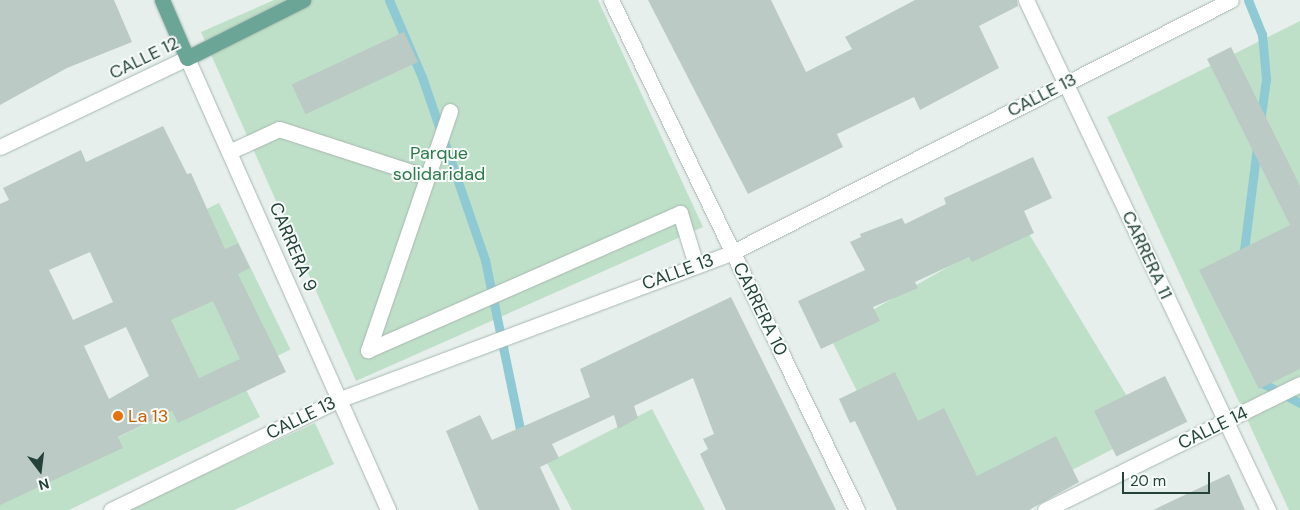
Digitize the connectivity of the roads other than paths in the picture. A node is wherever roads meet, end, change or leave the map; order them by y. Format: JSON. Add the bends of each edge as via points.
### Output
{"nodes":[{"id":1,"x":162,"y":0,"type":"edge"},
{"id":2,"x":303,"y":0,"type":"edge"},
{"id":3,"x":611,"y":0,"type":"edge"},
{"id":4,"x":1026,"y":0,"type":"edge"},
{"id":5,"x":1231,"y":0,"type":"edge"},
{"id":6,"x":188,"y":58,"type":"junction"},
{"id":7,"x":1066,"y":82,"type":"junction"},
{"id":8,"x":450,"y":112,"type":"dead end"},
{"id":9,"x":0,"y":147,"type":"edge"},
{"id":10,"x":231,"y":152,"type":"junction"},
{"id":11,"x":427,"y":177,"type":"junction"},
{"id":12,"x":733,"y":252,"type":"junction"},
{"id":13,"x":696,"y":265,"type":"junction"},
{"id":14,"x":1300,"y":384,"type":"edge"},
{"id":15,"x":338,"y":400,"type":"junction"},
{"id":16,"x":1225,"y":422,"type":"junction"},
{"id":17,"x":111,"y":510,"type":"edge"},
{"id":18,"x":388,"y":510,"type":"edge"},
{"id":19,"x":857,"y":510,"type":"edge"},
{"id":20,"x":1045,"y":510,"type":"edge"},
{"id":21,"x":1268,"y":510,"type":"edge"}],
"edges":[{"from":1,"to":6,"type":"main road","name":"CARRERA 9"},
{"from":2,"to":6,"type":"main road","name":"CALLE 12"},
{"from":3,"to":12,"type":"street","name":"CARRERA 10"},
{"from":4,"to":7,"type":"street","name":"CARRERA 11"},
{"from":5,"to":7,"type":"street","name":"CALLE 13"},
{"from":6,"to":9,"type":"street","name":"CALLE 12"},
{"from":6,"to":10,"type":"street","name":"CARRERA 9"},
{"from":7,"to":12,"type":"street","name":"CALLE 13"},
{"from":7,"to":16,"type":"street","name":"CARRERA 11"},
{"from":8,"to":11,"type":"street"},
{"from":10,"to":11,"type":"street","via":[[279,129]]},
{"from":10,"to":15,"type":"street","name":"CARRERA 9"},
{"from":11,"to":13,"type":"street","via":[[368,350],[680,213]]},
{"from":12,"to":13,"type":"street","name":"CALLE 13"},
{"from":12,"to":19,"type":"street","name":"CARRERA 10"},
{"from":13,"to":15,"type":"street","name":"CALLE 13"},
{"from":14,"to":16,"type":"street","name":"CALLE 14"},
{"from":15,"to":17,"type":"street","name":"CALLE 13"},
{"from":15,"to":18,"type":"street","name":"CARRERA 9"},
{"from":16,"to":20,"type":"street","name":"CALLE 14"},
{"from":16,"to":21,"type":"street","name":"CARRERA 11"}]}
